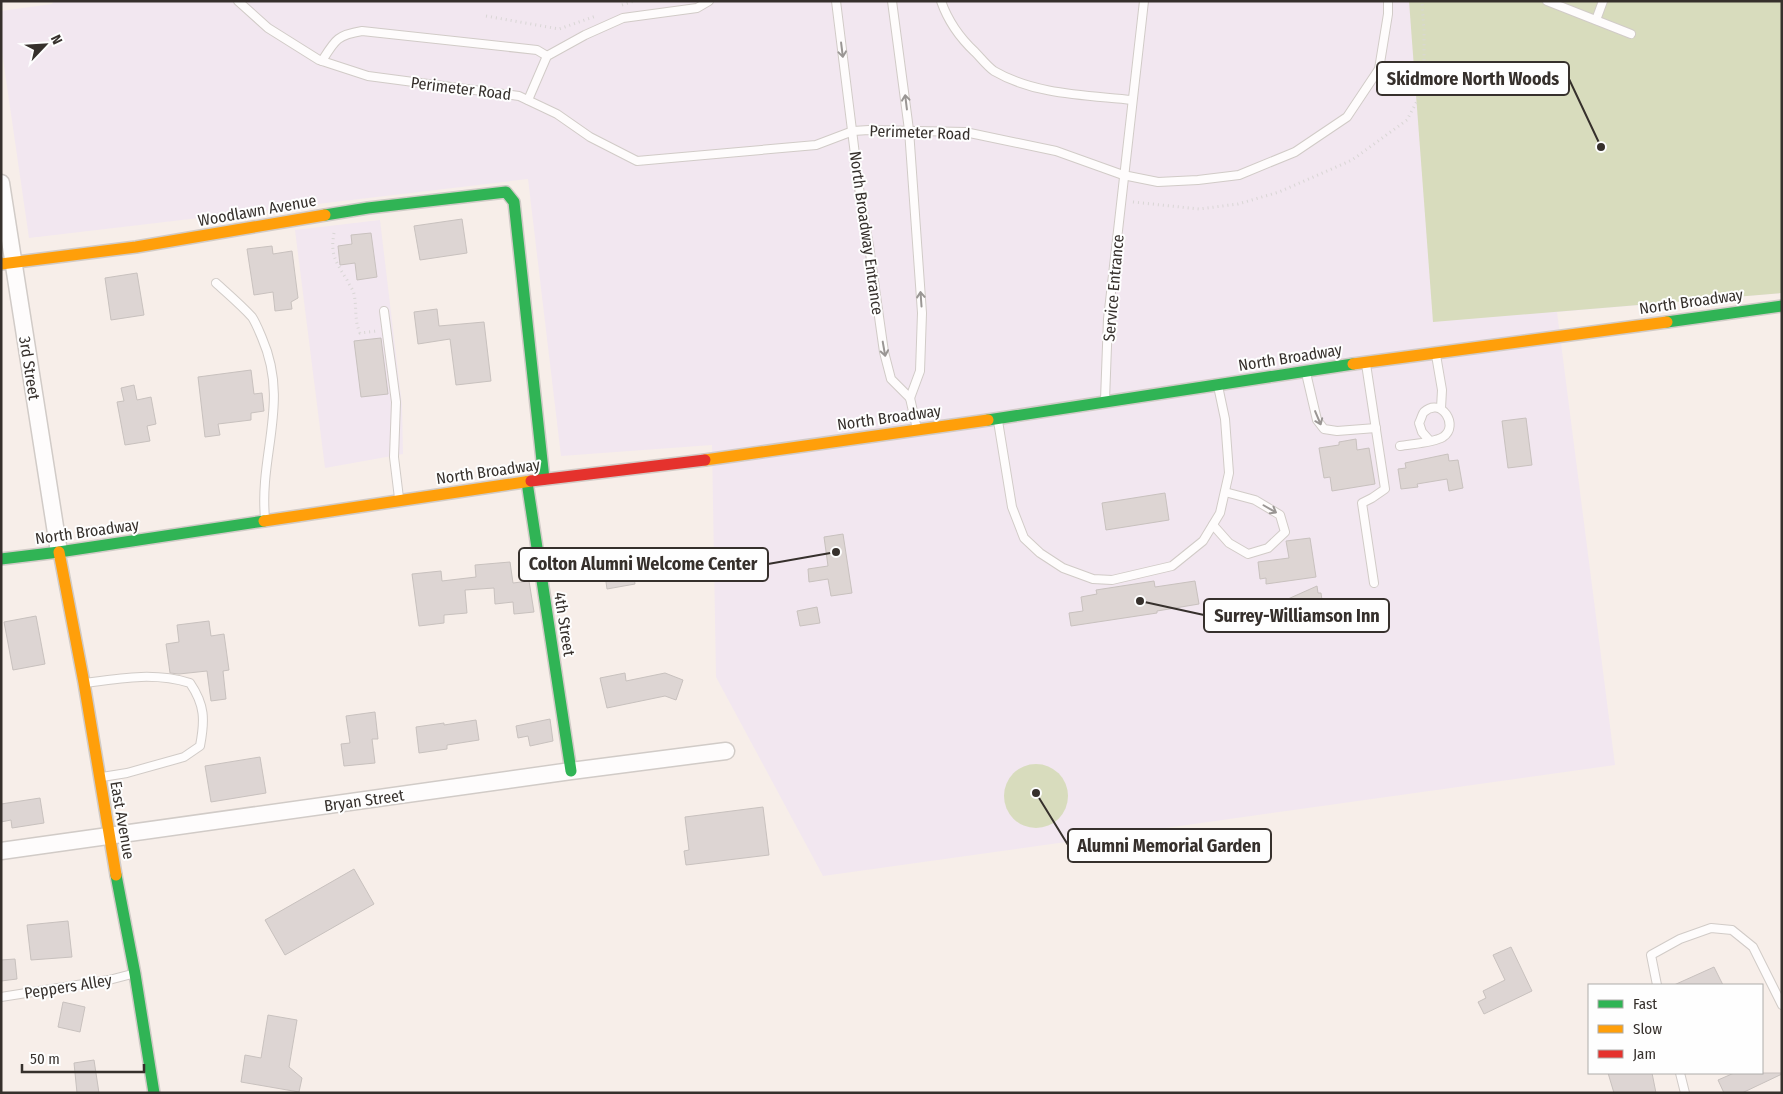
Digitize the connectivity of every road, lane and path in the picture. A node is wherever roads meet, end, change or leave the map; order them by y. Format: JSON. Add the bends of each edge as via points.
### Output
{"nodes":[{"id":1,"x":238,"y":1,"type":"edge"},
{"id":2,"x":634,"y":1,"type":"edge"},
{"id":3,"x":709,"y":1,"type":"edge"},
{"id":4,"x":836,"y":1,"type":"edge"},
{"id":5,"x":892,"y":1,"type":"edge"},
{"id":6,"x":942,"y":1,"type":"edge"},
{"id":7,"x":1144,"y":1,"type":"edge"},
{"id":8,"x":1388,"y":1,"type":"edge"},
{"id":9,"x":1547,"y":1,"type":"edge"},
{"id":10,"x":1604,"y":1,"type":"edge"},
{"id":11,"x":247,"y":4,"type":"edge"},
{"id":12,"x":614,"y":8,"type":"dead end"},
{"id":13,"x":600,"y":14,"type":"dead end"},
{"id":14,"x":486,"y":16,"type":"dead end"},
{"id":15,"x":1596,"y":20,"type":"junction"},
{"id":16,"x":1631,"y":34,"type":"dead end"},
{"id":17,"x":547,"y":56,"type":"junction"},
{"id":18,"x":322,"y":61,"type":"junction"},
{"id":19,"x":528,"y":100,"type":"junction"},
{"id":20,"x":1132,"y":100,"type":"junction"},
{"id":21,"x":909,"y":130,"type":"junction"},
{"id":22,"x":853,"y":131,"type":"junction"},
{"id":23,"x":1124,"y":175,"type":"junction"},
{"id":24,"x":1,"y":183,"type":"edge"},
{"id":25,"x":338,"y":213,"type":"junction"},
{"id":26,"x":7,"y":264,"type":"edge"},
{"id":27,"x":216,"y":283,"type":"dead end"},
{"id":28,"x":1782,"y":306,"type":"edge"},
{"id":29,"x":384,"y":311,"type":"dead end"},
{"id":30,"x":387,"y":329,"type":"junction"},
{"id":31,"x":1436,"y":352,"type":"junction"},
{"id":32,"x":1366,"y":362,"type":"junction"},
{"id":33,"x":1306,"y":371,"type":"junction"},
{"id":34,"x":1218,"y":384,"type":"junction"},
{"id":35,"x":910,"y":398,"type":"junction"},
{"id":36,"x":1105,"y":402,"type":"junction"},
{"id":37,"x":1441,"y":408,"type":"junction"},
{"id":38,"x":998,"y":419,"type":"junction"},
{"id":39,"x":1376,"y":428,"type":"junction"},
{"id":40,"x":917,"y":430,"type":"junction"},
{"id":41,"x":1429,"y":440,"type":"junction"},
{"id":42,"x":1400,"y":446,"type":"dead end"},
{"id":43,"x":544,"y":479,"type":"junction"},
{"id":44,"x":527,"y":482,"type":"junction"},
{"id":45,"x":1225,"y":492,"type":"junction"},
{"id":46,"x":399,"y":500,"type":"junction"},
{"id":47,"x":265,"y":520,"type":"junction"},
{"id":48,"x":1213,"y":524,"type":"junction"},
{"id":49,"x":59,"y":552,"type":"junction"},
{"id":50,"x":1,"y":559,"type":"edge"},
{"id":51,"x":1374,"y":583,"type":"dead end"},
{"id":52,"x":84,"y":683,"type":"junction"},
{"id":53,"x":726,"y":751,"type":"dead end"},
{"id":54,"x":570,"y":771,"type":"junction"},
{"id":55,"x":99,"y":778,"type":"junction"},
{"id":56,"x":109,"y":836,"type":"junction"},
{"id":57,"x":1,"y":852,"type":"edge"},
{"id":58,"x":135,"y":974,"type":"junction"},
{"id":59,"x":1657,"y":984,"type":"edge"},
{"id":60,"x":1,"y":997,"type":"edge"},
{"id":61,"x":1782,"y":1005,"type":"edge"},
{"id":62,"x":1680,"y":1074,"type":"edge"},
{"id":63,"x":154,"y":1093,"type":"edge"},
{"id":64,"x":1685,"y":1093,"type":"edge"}],
"edges":[{"from":1,"to":11,"type":"lane","name":"Perimeter Road"},
{"from":2,"to":12,"type":"path"},
{"from":3,"to":17,"type":"lane","via":[[696,8],[622,18]]},
{"from":4,"to":22,"type":"lane","name":"North Broadway Entrance","one_way":true},
{"from":21,"to":5,"type":"lane","one_way":true},
{"from":6,"to":20,"type":"lane","via":[[947,17],[967,45],[993,70],[1020,83],[1055,92]]},
{"from":7,"to":20,"type":"lane","name":"Service Entrance"},
{"from":8,"to":23,"type":"lane","name":"Perimeter Road","via":[[1379,70],[1347,117],[1295,152],[1239,175],[1158,182]]},
{"from":9,"to":15,"type":"lane"},
{"from":10,"to":15,"type":"lane"},
{"from":11,"to":18,"type":"lane","name":"Perimeter Road","via":[[268,28]]},
{"from":13,"to":14,"type":"path","via":[[559,29]]},
{"from":15,"to":16,"type":"lane"},
{"from":17,"to":18,"type":"lane","via":[[538,50],[362,31],[346,34],[333,43]]},
{"from":17,"to":19,"type":"lane"},
{"from":18,"to":19,"type":"lane","name":"Perimeter Road","via":[[368,76],[519,96]]},
{"from":19,"to":22,"type":"lane","name":"Perimeter Road","via":[[637,161],[816,145]]},
{"from":20,"to":23,"type":"lane","name":"Service Entrance"},
{"from":21,"to":22,"type":"lane","name":"Perimeter Road"},
{"from":21,"to":23,"type":"lane","name":"Perimeter Road","via":[[965,132],[999,138],[1056,151]]},
{"from":35,"to":21,"type":"lane","one_way":true,"via":[[920,371],[922,313]]},
{"from":22,"to":35,"type":"lane","name":"North Broadway Entrance","one_way":true,"via":[[884,352],[891,379]]},
{"from":23,"to":36,"type":"lane","name":"Service Entrance","via":[[1108,319]]},
{"from":24,"to":26,"type":"street","name":"3rd Street"},
{"from":25,"to":26,"type":"street","name":"Woodlawn Avenue","via":[[136,247]]},
{"from":25,"to":30,"type":"path","via":[[332,245],[334,259],[353,292],[360,333]]},
{"from":25,"to":43,"type":"street","name":"Woodlawn Avenue","via":[[506,192],[514,202]]},
{"from":26,"to":49,"type":"street","name":"3rd Street"},
{"from":27,"to":47,"type":"lane","via":[[253,318],[269,354],[275,384],[274,424],[263,499]]},
{"from":28,"to":31,"type":"street","name":"North Broadway"},
{"from":29,"to":30,"type":"lane"},
{"from":30,"to":46,"type":"lane","via":[[396,402],[394,457]]},
{"from":31,"to":32,"type":"street","name":"North Broadway"},
{"from":31,"to":37,"type":"lane","via":[[1442,390]]},
{"from":32,"to":33,"type":"street","name":"North Broadway"},
{"from":32,"to":39,"type":"lane"},
{"from":33,"to":34,"type":"street","name":"North Broadway"},
{"from":33,"to":39,"type":"lane","one_way":true,"via":[[1316,420],[1324,429]]},
{"from":34,"to":36,"type":"street","name":"North Broadway"},
{"from":34,"to":45,"type":"lane","via":[[1226,419],[1229,473]]},
{"from":35,"to":40,"type":"lane"},
{"from":36,"to":38,"type":"street","name":"North Broadway"},
{"from":37,"to":41,"type":"lane","via":[[1450,422],[1449,430],[1444,436]]},
{"from":37,"to":41,"type":"lane","via":[[1434,407],[1424,412],[1419,423]]},
{"from":38,"to":40,"type":"street","name":"North Broadway"},
{"from":38,"to":48,"type":"lane","via":[[1012,507],[1024,538],[1063,568],[1093,579],[1112,580],[1172,566],[1203,540]]},
{"from":39,"to":51,"type":"lane","via":[[1385,489],[1362,502]]},
{"from":40,"to":43,"type":"street","name":"North Broadway"},
{"from":41,"to":42,"type":"lane"},
{"from":43,"to":44,"type":"street","name":"North Broadway"},
{"from":44,"to":46,"type":"street","name":"North Broadway"},
{"from":44,"to":54,"type":"street","name":"4th Street"},
{"from":45,"to":48,"type":"lane","via":[[1220,513]]},
{"from":45,"to":48,"type":"lane","one_way":true,"via":[[1255,500],[1280,515],[1285,532],[1268,548],[1248,554],[1229,543]]},
{"from":46,"to":47,"type":"street","name":"North Broadway"},
{"from":47,"to":49,"type":"street","name":"North Broadway"},
{"from":49,"to":50,"type":"street","name":"North Broadway"},
{"from":49,"to":52,"type":"street","name":"East Avenue"},
{"from":52,"to":55,"type":"street","name":"East Avenue"},
{"from":52,"to":55,"type":"lane","via":[[131,677],[173,678],[190,683],[200,699],[203,713],[200,746],[184,757]]},
{"from":53,"to":54,"type":"street","name":"Bryan Street"},
{"from":54,"to":56,"type":"street","name":"Bryan Street"},
{"from":55,"to":56,"type":"street","name":"East Avenue"},
{"from":56,"to":57,"type":"street","name":"Bryan Street"},
{"from":56,"to":58,"type":"street","name":"East Avenue"},
{"from":58,"to":60,"type":"lane","name":"Peppers Alley"},
{"from":58,"to":63,"type":"street","name":"East Avenue"},
{"from":59,"to":61,"type":"lane","via":[[1651,956],[1680,938],[1711,928],[1732,930],[1753,948]]},
{"from":62,"to":64,"type":"lane"}]}
